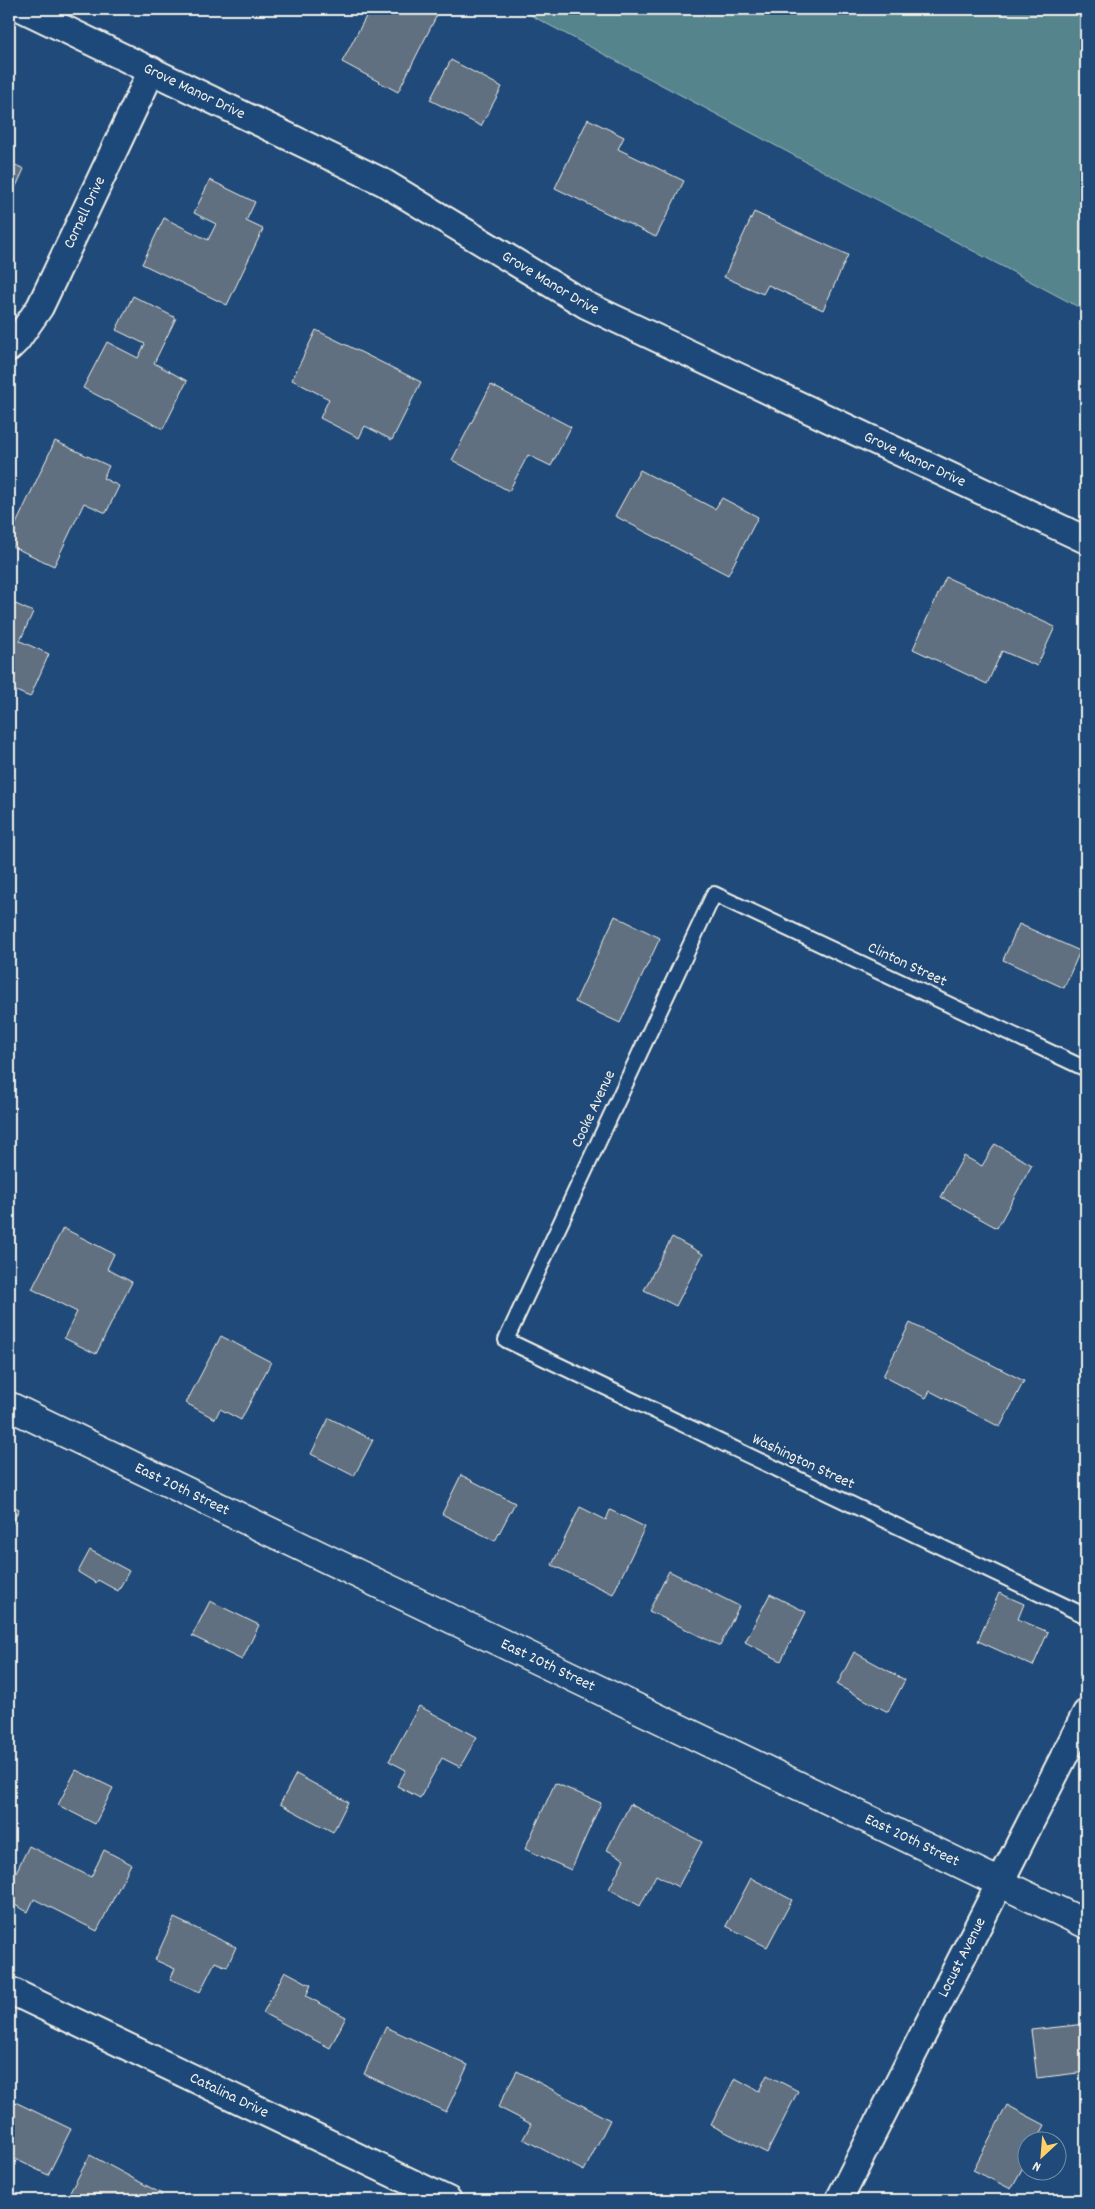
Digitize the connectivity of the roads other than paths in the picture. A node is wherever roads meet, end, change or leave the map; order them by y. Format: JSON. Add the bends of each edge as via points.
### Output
{"nodes":[{"id":1,"x":23,"y":9,"type":"edge"},
{"id":2,"x":152,"y":70,"type":"junction"},
{"id":3,"x":9,"y":348,"type":"edge"},
{"id":4,"x":1086,"y":540,"type":"edge"},
{"id":5,"x":714,"y":894,"type":"joint"},
{"id":6,"x":1086,"y":1069,"type":"edge"},
{"id":7,"x":506,"y":1340,"type":"joint"},
{"id":8,"x":9,"y":1406,"type":"edge"},
{"id":9,"x":1086,"y":1616,"type":"edge"},
{"id":10,"x":1086,"y":1713,"type":"edge"},
{"id":11,"x":1001,"y":1882,"type":"junction"},
{"id":12,"x":1086,"y":1924,"type":"edge"},
{"id":13,"x":9,"y":1990,"type":"edge"},
{"id":14,"x":448,"y":2200,"type":"edge"},
{"id":15,"x":839,"y":2200,"type":"edge"}],
"edges":[{"from":1,"to":2,"type":"street","name":"Grove Manor Drive"},
{"from":2,"to":3,"type":"street","name":"Cornell Drive","via":[[40,307]]},
{"from":2,"to":4,"type":"street","name":"Grove Manor Drive","via":[[383,182],[586,305]]},
{"from":5,"to":6,"type":"lane","name":"Clinton Street"},
{"from":5,"to":7,"type":"lane","name":"Cooke Avenue"},
{"from":7,"to":9,"type":"lane","name":"Washington Street"},
{"from":8,"to":11,"type":"street","name":"East 20th Street"},
{"from":10,"to":11,"type":"street","name":"Locust Avenue"},
{"from":11,"to":12,"type":"street","name":"East 20th Street"},
{"from":11,"to":15,"type":"street","name":"Locust Avenue"},
{"from":13,"to":14,"type":"street","name":"Catalina Drive"}]}
